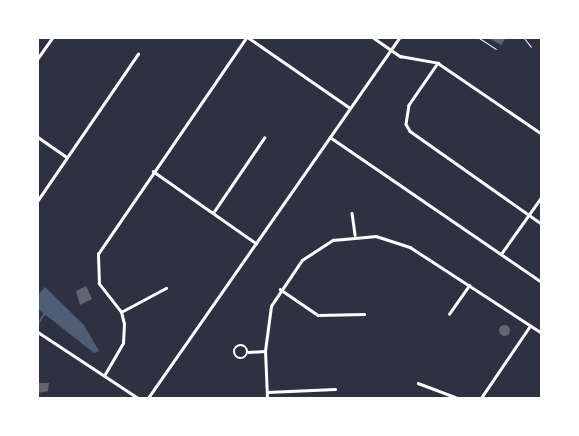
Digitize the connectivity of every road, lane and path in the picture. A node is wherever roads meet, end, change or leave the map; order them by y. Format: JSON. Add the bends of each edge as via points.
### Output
{"nodes":[{"id":1,"x":52,"y":38,"type":"edge"},
{"id":2,"x":248,"y":38,"type":"edge"},
{"id":3,"x":374,"y":38,"type":"edge"},
{"id":4,"x":399,"y":38,"type":"edge"},
{"id":5,"x":478,"y":38,"type":"edge"},
{"id":6,"x":524,"y":38,"type":"edge"},
{"id":7,"x":531,"y":47,"type":"dead end"},
{"id":8,"x":391,"y":49,"type":"junction"},
{"id":9,"x":496,"y":49,"type":"dead end"},
{"id":10,"x":138,"y":54,"type":"dead end"},
{"id":11,"x":38,"y":58,"type":"edge"},
{"id":12,"x":438,"y":63,"type":"junction"},
{"id":13,"x":350,"y":108,"type":"junction"},
{"id":14,"x":542,"y":134,"type":"edge"},
{"id":15,"x":38,"y":137,"type":"edge"},
{"id":16,"x":330,"y":137,"type":"junction"},
{"id":17,"x":264,"y":138,"type":"dead end"},
{"id":18,"x":67,"y":157,"type":"junction"},
{"id":19,"x":153,"y":171,"type":"junction"},
{"id":20,"x":542,"y":196,"type":"edge"},
{"id":21,"x":38,"y":200,"type":"edge"},
{"id":22,"x":213,"y":213,"type":"junction"},
{"id":23,"x":352,"y":213,"type":"dead end"},
{"id":24,"x":528,"y":215,"type":"junction"},
{"id":25,"x":542,"y":224,"type":"edge"},
{"id":26,"x":355,"y":235,"type":"junction"},
{"id":27,"x":257,"y":243,"type":"junction"},
{"id":28,"x":501,"y":254,"type":"junction"},
{"id":29,"x":542,"y":282,"type":"edge"},
{"id":30,"x":469,"y":285,"type":"junction"},
{"id":31,"x":166,"y":288,"type":"dead end"},
{"id":32,"x":280,"y":289,"type":"junction"},
{"id":33,"x":121,"y":312,"type":"junction"},
{"id":34,"x":364,"y":314,"type":"dead end"},
{"id":35,"x":449,"y":314,"type":"dead end"},
{"id":36,"x":530,"y":326,"type":"junction"},
{"id":37,"x":38,"y":332,"type":"edge"},
{"id":38,"x":542,"y":333,"type":"edge"},
{"id":39,"x":265,"y":351,"type":"junction"},
{"id":40,"x":248,"y":352,"type":"junction"},
{"id":41,"x":104,"y":376,"type":"junction"},
{"id":42,"x":418,"y":383,"type":"dead end"},
{"id":43,"x":335,"y":389,"type":"dead end"},
{"id":44,"x":267,"y":392,"type":"junction"},
{"id":45,"x":138,"y":398,"type":"edge"},
{"id":46,"x":148,"y":398,"type":"edge"},
{"id":47,"x":267,"y":398,"type":"edge"},
{"id":48,"x":458,"y":398,"type":"edge"},
{"id":49,"x":481,"y":398,"type":"edge"}],
"edges":[{"from":1,"to":11,"type":"street"},
{"from":2,"to":13,"type":"street"},
{"from":2,"to":19,"type":"street"},
{"from":3,"to":8,"type":"street"},
{"from":4,"to":8,"type":"street"},
{"from":5,"to":9,"type":"path"},
{"from":6,"to":7,"type":"path"},
{"from":8,"to":12,"type":"street","via":[[406,57]]},
{"from":8,"to":13,"type":"street"},
{"from":10,"to":18,"type":"street"},
{"from":12,"to":14,"type":"street"},
{"from":12,"to":24,"type":"street","via":[[409,105],[406,124],[410,131]]},
{"from":13,"to":16,"type":"street"},
{"from":15,"to":18,"type":"street"},
{"from":16,"to":27,"type":"street"},
{"from":16,"to":28,"type":"street"},
{"from":17,"to":22,"type":"street"},
{"from":18,"to":21,"type":"street"},
{"from":19,"to":22,"type":"street"},
{"from":19,"to":33,"type":"street","via":[[103,244],[95,264],[102,292]]},
{"from":20,"to":24,"type":"street"},
{"from":22,"to":27,"type":"street"},
{"from":23,"to":26,"type":"street"},
{"from":24,"to":25,"type":"street"},
{"from":24,"to":28,"type":"street"},
{"from":26,"to":30,"type":"street","via":[[410,247]]},
{"from":26,"to":32,"type":"street","via":[[316,249],[302,260]]},
{"from":27,"to":46,"type":"street"},
{"from":28,"to":29,"type":"street"},
{"from":30,"to":35,"type":"street"},
{"from":30,"to":36,"type":"street"},
{"from":31,"to":33,"type":"street"},
{"from":32,"to":34,"type":"street","via":[[318,315]]},
{"from":32,"to":39,"type":"street","via":[[268,320]]},
{"from":33,"to":41,"type":"street","via":[[124,343]]},
{"from":36,"to":38,"type":"street"},
{"from":36,"to":49,"type":"street"},
{"from":37,"to":41,"type":"street"},
{"from":39,"to":40,"type":"street"},
{"from":39,"to":44,"type":"street"},
{"from":40,"to":40,"type":"street","via":[[242,345],[234,351],[241,359]]},
{"from":41,"to":45,"type":"street"},
{"from":42,"to":48,"type":"street"},
{"from":43,"to":44,"type":"street"},
{"from":44,"to":47,"type":"street"}]}
